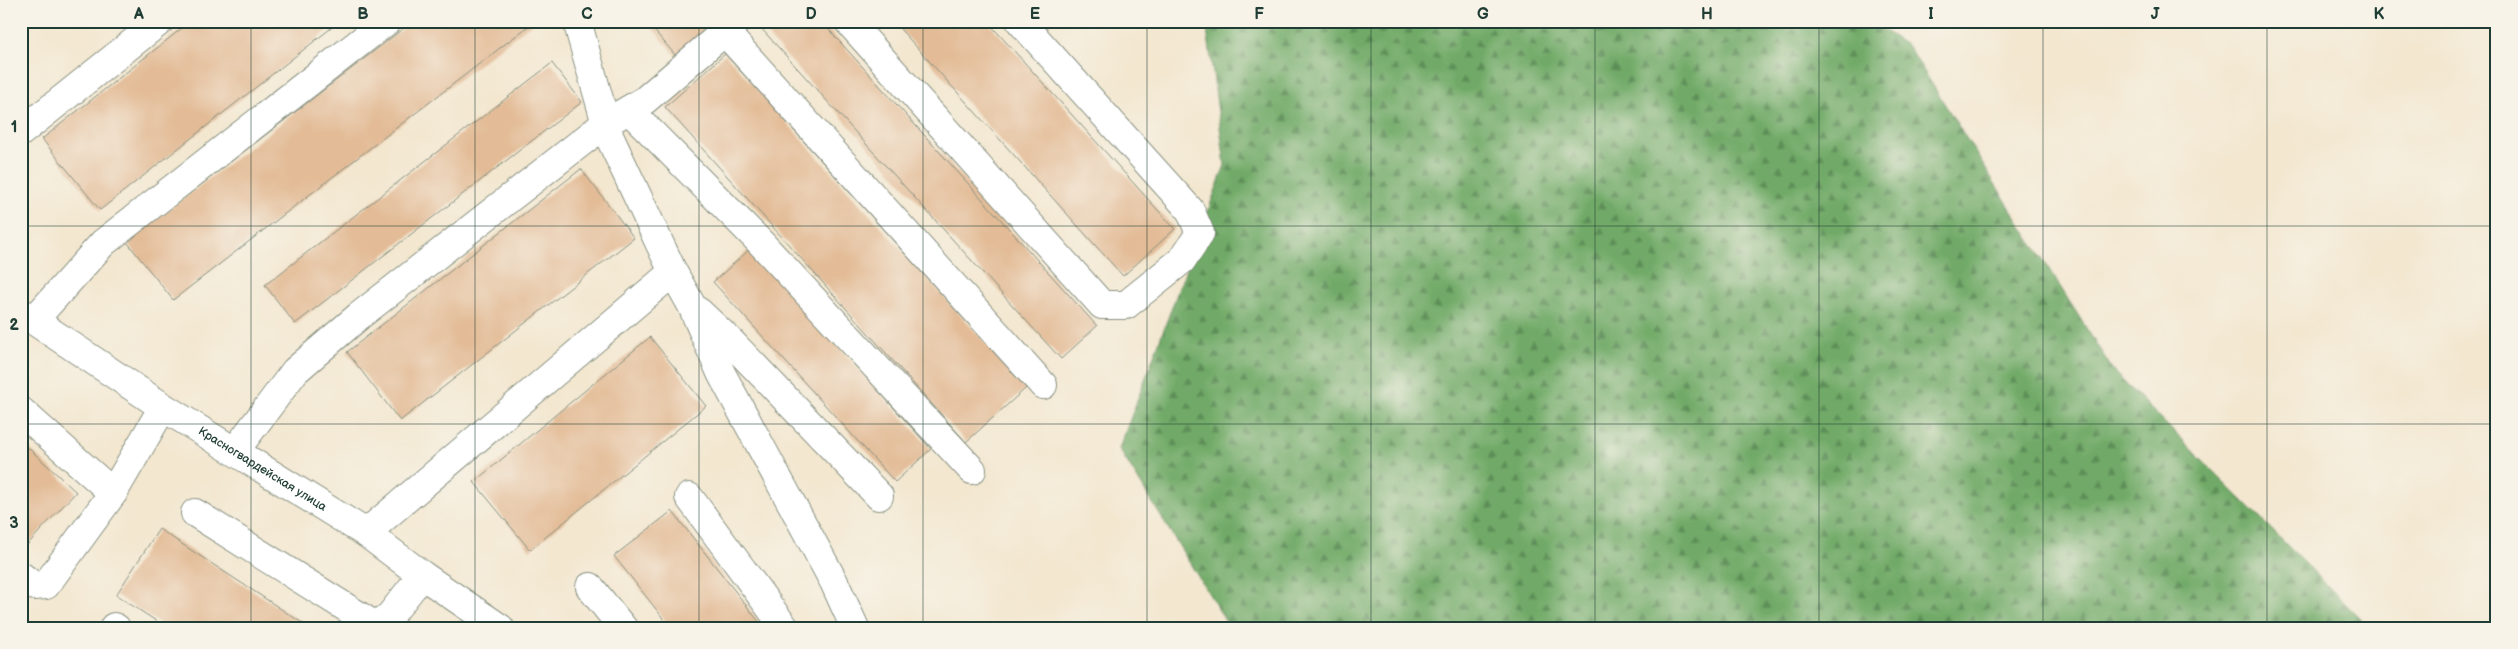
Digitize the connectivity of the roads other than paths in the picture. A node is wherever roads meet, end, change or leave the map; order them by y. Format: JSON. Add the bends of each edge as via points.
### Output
{"nodes":[{"id":1,"x":160,"y":21,"type":"edge"},
{"id":2,"x":387,"y":21,"type":"edge"},
{"id":3,"x":577,"y":21,"type":"edge"},
{"id":4,"x":848,"y":21,"type":"edge"},
{"id":5,"x":1020,"y":21,"type":"edge"},
{"id":6,"x":731,"y":26,"type":"edge"},
{"id":7,"x":629,"y":110,"type":"junction"},
{"id":8,"x":606,"y":123,"type":"junction"},
{"id":9,"x":21,"y":132,"type":"edge"},
{"id":10,"x":673,"y":272,"type":"junction"},
{"id":11,"x":692,"y":306,"type":"junction"},
{"id":12,"x":28,"y":316,"type":"edge"},
{"id":13,"x":1042,"y":385,"type":"dead end"},
{"id":14,"x":163,"y":407,"type":"junction"},
{"id":15,"x":21,"y":411,"type":"edge"},
{"id":16,"x":235,"y":451,"type":"junction"},
{"id":17,"x":972,"y":470,"type":"dead end"},
{"id":18,"x":113,"y":493,"type":"junction"},
{"id":19,"x":879,"y":496,"type":"dead end"},
{"id":20,"x":689,"y":497,"type":"dead end"},
{"id":21,"x":195,"y":513,"type":"dead end"},
{"id":22,"x":366,"y":532,"type":"junction"},
{"id":23,"x":422,"y":575,"type":"junction"},
{"id":24,"x":21,"y":576,"type":"edge"},
{"id":25,"x":590,"y":587,"type":"dead end"},
{"id":26,"x":376,"y":627,"type":"edge"},
{"id":27,"x":500,"y":628,"type":"edge"},
{"id":28,"x":623,"y":628,"type":"edge"},
{"id":29,"x":785,"y":628,"type":"edge"},
{"id":30,"x":855,"y":628,"type":"edge"}],
"edges":[{"from":1,"to":9,"type":"street"},
{"from":2,"to":12,"type":"street","via":[[103,243]]},
{"from":3,"to":8,"type":"street"},
{"from":4,"to":5,"type":"street","via":[[1102,305],[1126,305],[1182,260],[1200,233],[1190,210]]},
{"from":6,"to":7,"type":"street"},
{"from":6,"to":13,"type":"street"},
{"from":7,"to":8,"type":"street"},
{"from":7,"to":17,"type":"street","via":[[760,242]]},
{"from":8,"to":10,"type":"street","via":[[610,138]]},
{"from":8,"to":16,"type":"street","via":[[358,316],[295,372]]},
{"from":10,"to":11,"type":"street"},
{"from":10,"to":22,"type":"street"},
{"from":11,"to":19,"type":"street","via":[[732,343]]},
{"from":11,"to":30,"type":"street","via":[[721,373],[834,582]]},
{"from":12,"to":14,"type":"street","name":"Красногвардейская улица"},
{"from":14,"to":16,"type":"street","name":"Красногвардейская улица"},
{"from":14,"to":18,"type":"street"},
{"from":15,"to":18,"type":"street"},
{"from":16,"to":22,"type":"street","name":"Красногвардейская улица"},
{"from":18,"to":24,"type":"street","via":[[46,585],[34,586]]},
{"from":20,"to":29,"type":"street"},
{"from":21,"to":26,"type":"street"},
{"from":22,"to":23,"type":"street","name":"Красногвардейская улица"},
{"from":23,"to":26,"type":"street","via":[[389,617]]},
{"from":23,"to":27,"type":"street","name":"Красногвардейская улица"},
{"from":25,"to":28,"type":"street"}]}
